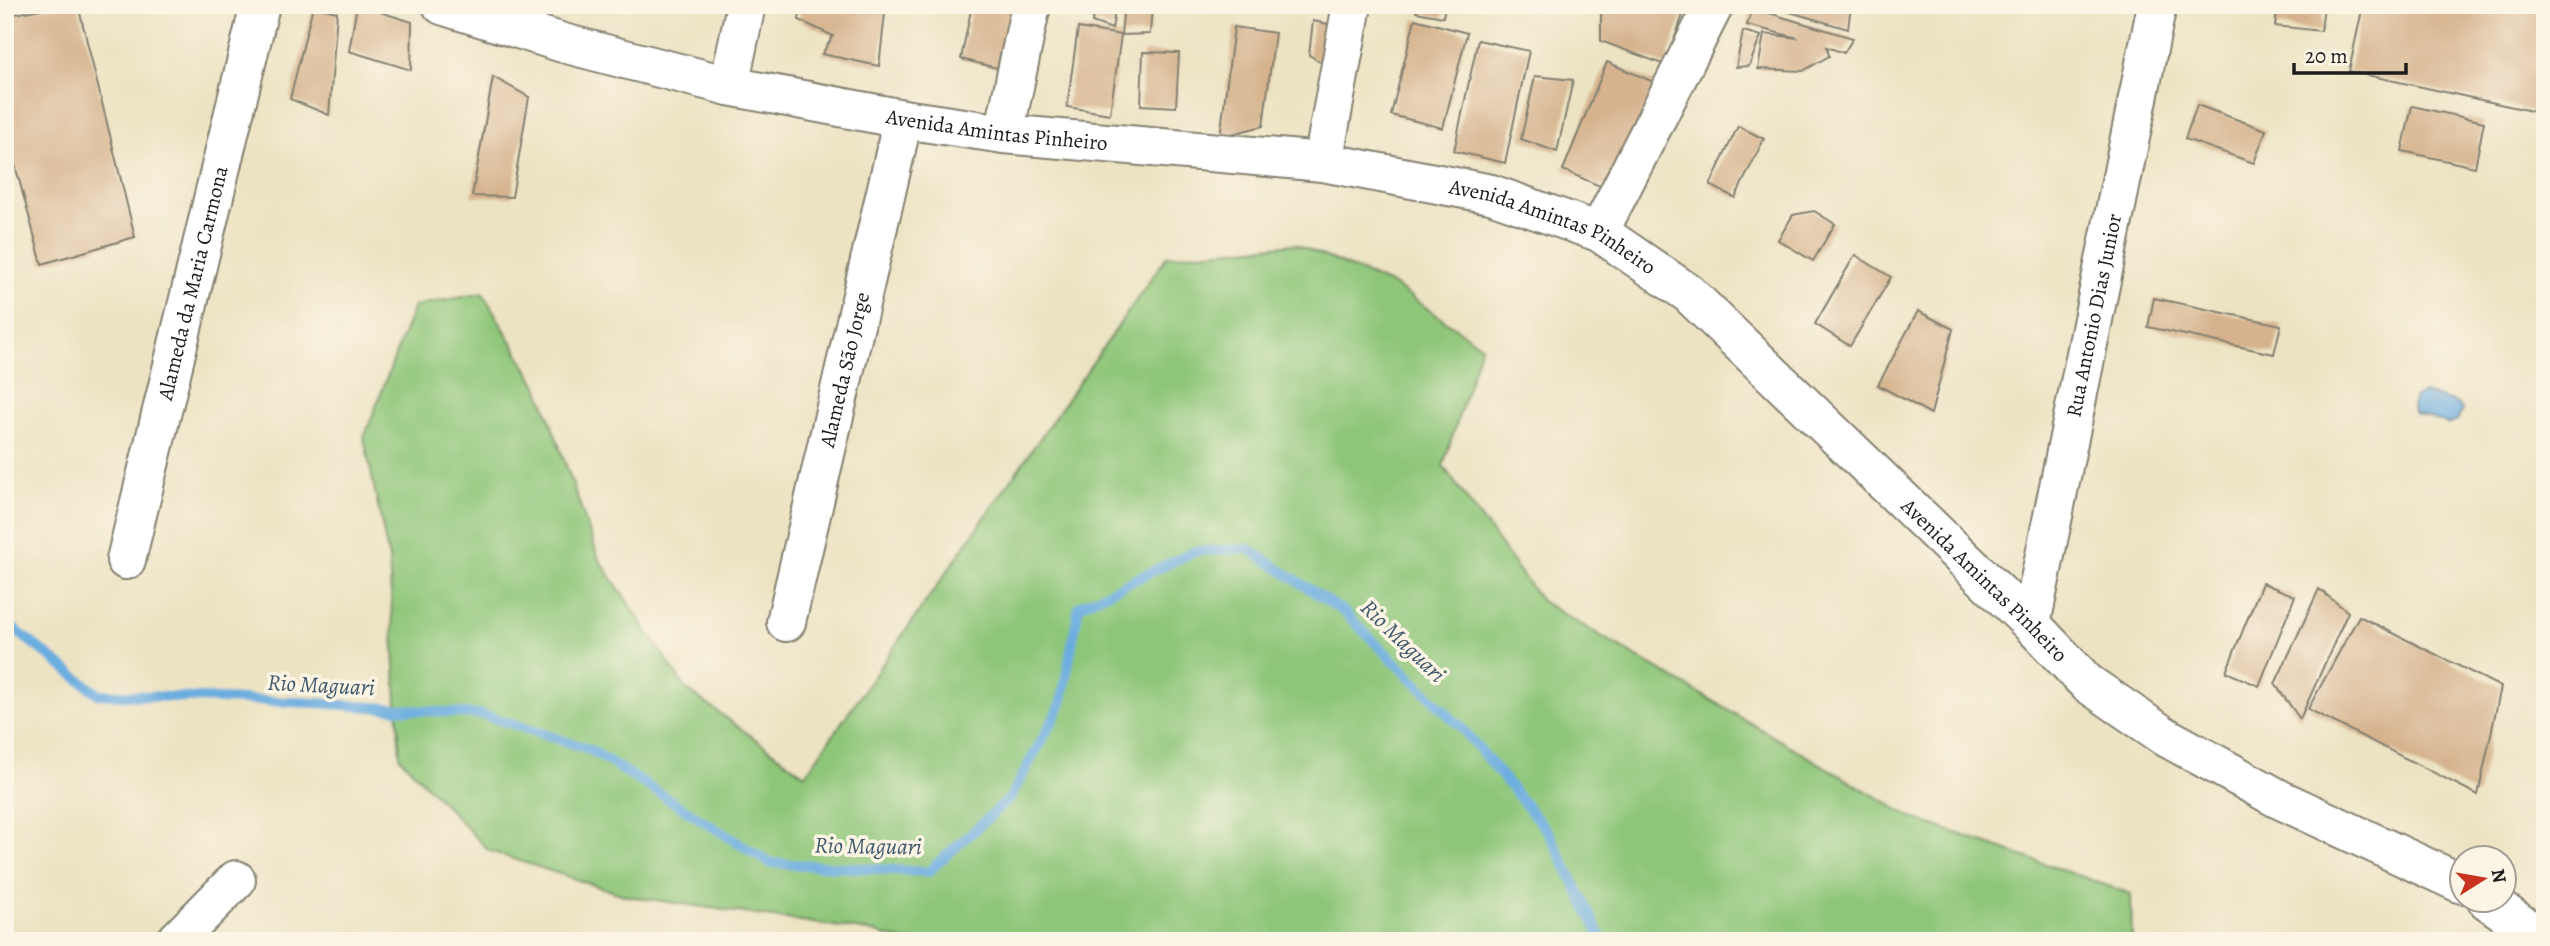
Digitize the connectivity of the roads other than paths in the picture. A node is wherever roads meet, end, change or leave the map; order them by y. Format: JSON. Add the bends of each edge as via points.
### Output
{"nodes":[{"id":1,"x":260,"y":5,"type":"edge"},
{"id":2,"x":442,"y":5,"type":"edge"},
{"id":3,"x":746,"y":5,"type":"edge"},
{"id":4,"x":1031,"y":5,"type":"edge"},
{"id":5,"x":1352,"y":5,"type":"edge"},
{"id":6,"x":1714,"y":5,"type":"edge"},
{"id":7,"x":2157,"y":5,"type":"edge"},
{"id":8,"x":729,"y":86,"type":"junction"},
{"id":9,"x":903,"y":119,"type":"junction"},
{"id":10,"x":1004,"y":134,"type":"junction"},
{"id":11,"x":1323,"y":162,"type":"junction"},
{"id":12,"x":1599,"y":232,"type":"junction"},
{"id":13,"x":126,"y":561,"type":"dead end"},
{"id":14,"x":786,"y":622,"type":"dead end"},
{"id":15,"x":2031,"y":624,"type":"junction"},
{"id":16,"x":2448,"y":877,"type":"edge"},
{"id":17,"x":236,"y":880,"type":"dead end"},
{"id":18,"x":2506,"y":914,"type":"edge"},
{"id":19,"x":2542,"y":939,"type":"edge"},
{"id":20,"x":176,"y":941,"type":"edge"}],
"edges":[{"from":1,"to":13,"type":"street","name":"Alameda da Maria Carmona"},
{"from":2,"to":8,"type":"street","name":"Avenida Amintas Pinheiro","via":[[563,43]]},
{"from":3,"to":8,"type":"street"},
{"from":4,"to":10,"type":"street"},
{"from":5,"to":11,"type":"street"},
{"from":6,"to":12,"type":"street"},
{"from":7,"to":15,"type":"street","name":"Rua Antonio Dias Junior"},
{"from":8,"to":9,"type":"street","name":"Avenida Amintas Pinheiro"},
{"from":9,"to":10,"type":"street","name":"Avenida Amintas Pinheiro"},
{"from":9,"to":14,"type":"street","name":"Alameda São Jorge"},
{"from":10,"to":11,"type":"street","name":"Avenida Amintas Pinheiro"},
{"from":11,"to":12,"type":"street","name":"Avenida Amintas Pinheiro","via":[[1490,194]]},
{"from":12,"to":15,"type":"street","name":"Avenida Amintas Pinheiro","via":[[1688,293]]},
{"from":15,"to":16,"type":"street","name":"Avenida Amintas Pinheiro","via":[[2087,683],[2166,737],[2279,799]]},
{"from":17,"to":20,"type":"street"},
{"from":18,"to":19,"type":"street"}]}
